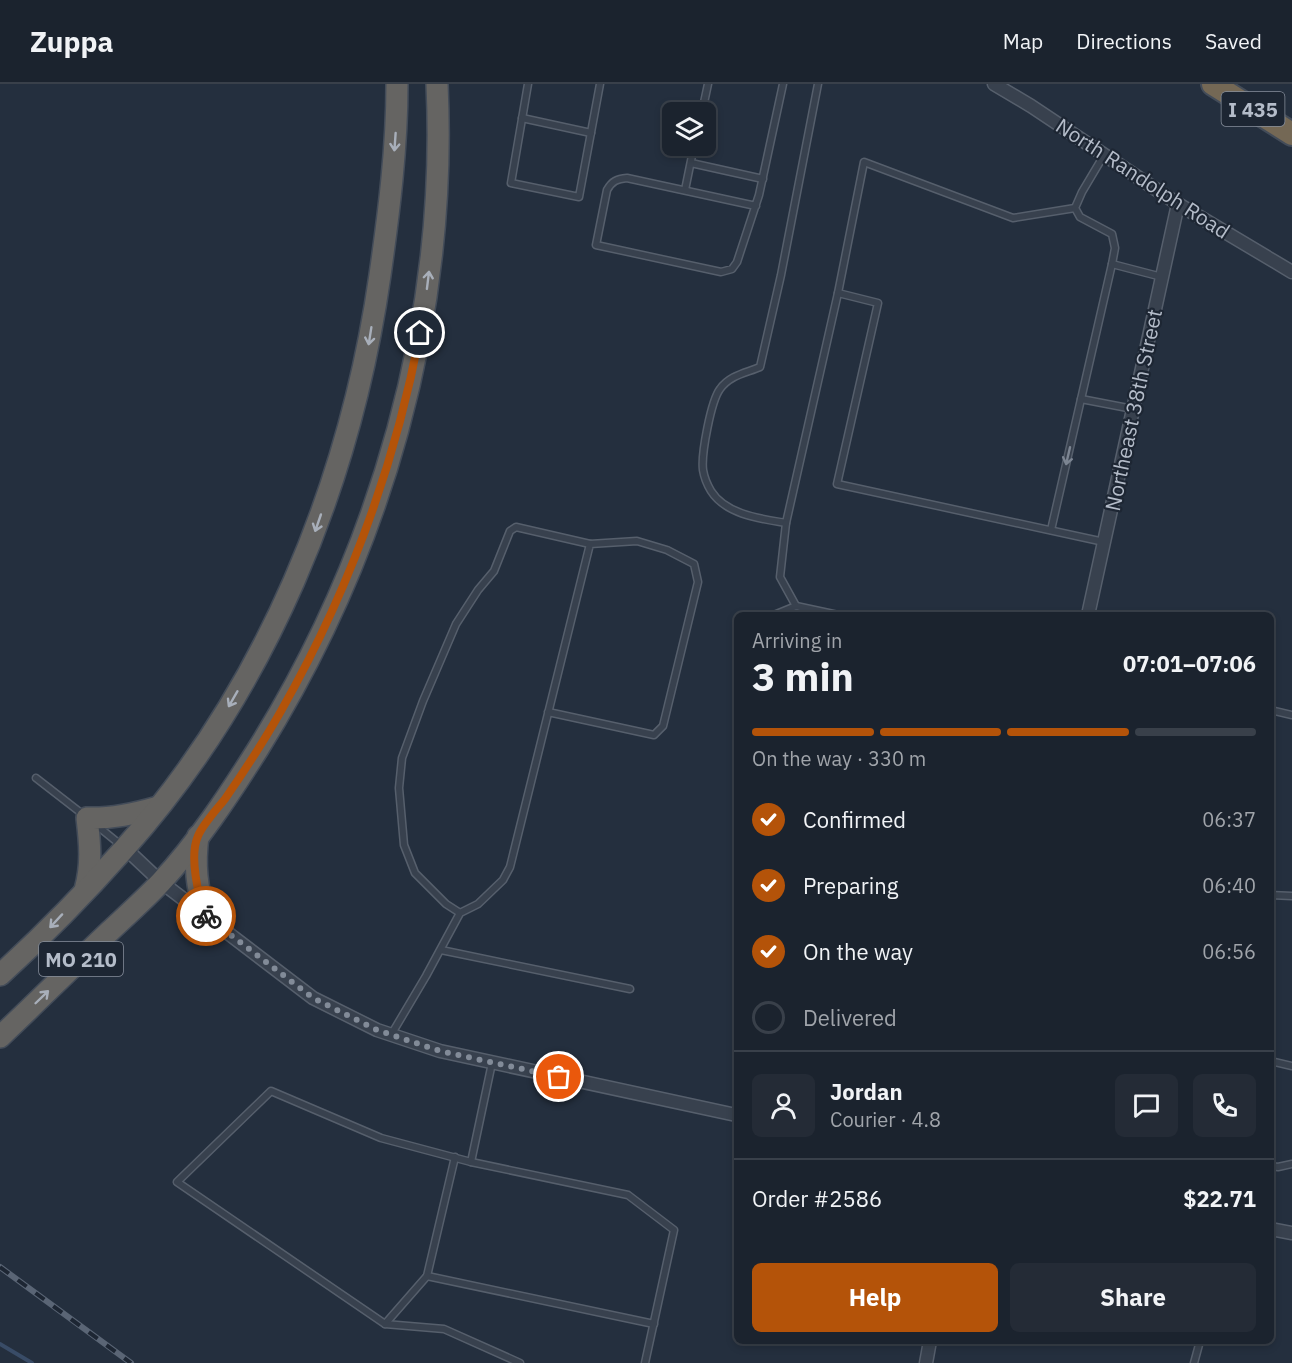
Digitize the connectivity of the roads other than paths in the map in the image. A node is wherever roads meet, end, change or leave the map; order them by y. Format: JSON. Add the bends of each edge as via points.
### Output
{"nodes":[{"id":1,"x":397,"y":84,"type":"edge"},
{"id":2,"x":437,"y":84,"type":"edge"},
{"id":3,"x":528,"y":84,"type":"edge"},
{"id":4,"x":600,"y":84,"type":"edge"},
{"id":5,"x":708,"y":84,"type":"edge"},
{"id":6,"x":783,"y":84,"type":"edge"},
{"id":7,"x":818,"y":84,"type":"edge"},
{"id":8,"x":994,"y":84,"type":"edge"},
{"id":9,"x":1213,"y":84,"type":"edge"},
{"id":10,"x":704,"y":102,"type":"edge"},
{"id":11,"x":522,"y":118,"type":"junction"},
{"id":12,"x":591,"y":133,"type":"junction"},
{"id":13,"x":1292,"y":134,"type":"edge"},
{"id":14,"x":1104,"y":155,"type":"junction"},
{"id":15,"x":692,"y":156,"type":"edge"},
{"id":16,"x":691,"y":163,"type":"junction"},
{"id":17,"x":763,"y":179,"type":"junction"},
{"id":18,"x":685,"y":190,"type":"junction"},
{"id":19,"x":1178,"y":204,"type":"junction"},
{"id":20,"x":756,"y":206,"type":"junction"},
{"id":21,"x":1075,"y":208,"type":"junction"},
{"id":22,"x":1112,"y":264,"type":"junction"},
{"id":23,"x":1292,"y":272,"type":"edge"},
{"id":24,"x":1162,"y":277,"type":"junction"},
{"id":25,"x":838,"y":293,"type":"junction"},
{"id":26,"x":1081,"y":399,"type":"junction"},
{"id":27,"x":1133,"y":409,"type":"junction"},
{"id":28,"x":786,"y":523,"type":"junction"},
{"id":29,"x":1051,"y":530,"type":"junction"},
{"id":30,"x":1104,"y":542,"type":"junction"},
{"id":31,"x":590,"y":544,"type":"junction"},
{"id":32,"x":796,"y":606,"type":"junction"},
{"id":33,"x":781,"y":612,"type":"edge"},
{"id":34,"x":824,"y":612,"type":"edge"},
{"id":35,"x":1089,"y":612,"type":"edge"},
{"id":36,"x":1274,"y":711,"type":"edge"},
{"id":37,"x":548,"y":712,"type":"junction"},
{"id":38,"x":1292,"y":715,"type":"edge"},
{"id":39,"x":36,"y":778,"type":"dead end"},
{"id":40,"x":158,"y":807,"type":"junction"},
{"id":41,"x":87,"y":818,"type":"junction"},
{"id":42,"x":198,"y":835,"type":"junction"},
{"id":43,"x":125,"y":848,"type":"junction"},
{"id":44,"x":161,"y":882,"type":"junction"},
{"id":45,"x":84,"y":892,"type":"junction"},
{"id":46,"x":1274,"y":895,"type":"edge"},
{"id":47,"x":1292,"y":896,"type":"edge"},
{"id":48,"x":460,"y":914,"type":"junction"},
{"id":49,"x":205,"y":915,"type":"junction"},
{"id":50,"x":441,"y":950,"type":"junction"},
{"id":51,"x":0,"y":975,"type":"edge"},
{"id":52,"x":630,"y":989,"type":"dead end"},
{"id":53,"x":391,"y":1035,"type":"junction"},
{"id":54,"x":0,"y":1037,"type":"edge"},
{"id":55,"x":492,"y":1062,"type":"junction"},
{"id":56,"x":1274,"y":1062,"type":"edge"},
{"id":57,"x":1292,"y":1066,"type":"edge"},
{"id":58,"x":734,"y":1115,"type":"edge"},
{"id":59,"x":455,"y":1157,"type":"junction"},
{"id":60,"x":471,"y":1162,"type":"junction"},
{"id":61,"x":1292,"y":1164,"type":"edge"},
{"id":62,"x":1274,"y":1166,"type":"edge"},
{"id":63,"x":1274,"y":1229,"type":"edge"},
{"id":64,"x":1292,"y":1233,"type":"edge"},
{"id":65,"x":427,"y":1276,"type":"junction"},
{"id":66,"x":385,"y":1324,"type":"junction"},
{"id":67,"x":654,"y":1324,"type":"junction"},
{"id":68,"x":929,"y":1344,"type":"edge"},
{"id":69,"x":1199,"y":1344,"type":"edge"},
{"id":70,"x":520,"y":1363,"type":"edge"},
{"id":71,"x":645,"y":1363,"type":"edge"},
{"id":72,"x":926,"y":1363,"type":"edge"},
{"id":73,"x":1194,"y":1363,"type":"edge"}],
"edges":[{"from":1,"to":40,"type":"highway","number":"MO 210","one_way":true,"via":[[392,183],[376,302],[352,418],[330,486],[306,555],[255,660],[222,717]]},
{"from":42,"to":2,"type":"highway","number":"MO 210","one_way":true,"via":[[243,773],[315,648],[363,539],[388,464],[411,379],[428,286],[438,166]]},
{"from":3,"to":11,"type":"lane"},
{"from":4,"to":12,"type":"lane"},
{"from":5,"to":10,"type":"lane"},
{"from":6,"to":17,"type":"lane"},
{"from":7,"to":28,"type":"lane","via":[[760,367],[730,379],[719,389],[703,453],[703,471],[711,492],[725,504],[747,515]]},
{"from":8,"to":14,"type":"street","name":"North Randolph Road"},
{"from":9,"to":13,"type":"highway","number":"I 435"},
{"from":11,"to":12,"type":"lane"},
{"from":11,"to":12,"type":"lane","via":[[511,183],[579,197]]},
{"from":14,"to":19,"type":"street","name":"North Randolph Road"},
{"from":14,"to":21,"type":"lane"},
{"from":15,"to":16,"type":"lane"},
{"from":16,"to":17,"type":"lane"},
{"from":16,"to":18,"type":"lane"},
{"from":17,"to":20,"type":"lane"},
{"from":18,"to":20,"type":"lane"},
{"from":18,"to":20,"type":"lane","via":[[618,179],[607,190],[596,245],[721,272],[738,262]]},
{"from":19,"to":23,"type":"street","name":"North Randolph Road"},
{"from":19,"to":24,"type":"street","name":"Northeast 38th Street"},
{"from":21,"to":22,"type":"lane","via":[[1080,217],[1112,234]]},
{"from":21,"to":25,"type":"lane","via":[[1012,218],[864,162]]},
{"from":22,"to":24,"type":"lane"},
{"from":22,"to":26,"type":"lane"},
{"from":24,"to":27,"type":"street","name":"Northeast 38th Street"},
{"from":25,"to":28,"type":"lane"},
{"from":25,"to":29,"type":"lane","via":[[878,303],[837,484]]},
{"from":26,"to":27,"type":"lane"},
{"from":26,"to":29,"type":"lane","one_way":true},
{"from":27,"to":30,"type":"street","name":"Northeast 38th Street"},
{"from":28,"to":32,"type":"lane","via":[[780,577]]},
{"from":29,"to":30,"type":"lane"},
{"from":30,"to":35,"type":"street","name":"Northeast 38th Street"},
{"from":31,"to":37,"type":"lane"},
{"from":31,"to":37,"type":"lane","via":[[637,541],[694,564],[698,582],[663,726],[654,735]]},
{"from":31,"to":48,"type":"lane","via":[[516,527],[510,531],[494,571],[456,624],[402,758],[399,788],[404,845],[415,873]]},
{"from":32,"to":33,"type":"lane"},
{"from":32,"to":34,"type":"lane"},
{"from":36,"to":38,"type":"lane"},
{"from":37,"to":48,"type":"lane","via":[[510,867],[484,899]]},
{"from":39,"to":41,"type":"lane"},
{"from":40,"to":41,"type":"highway","via":[[130,815]]},
{"from":40,"to":43,"type":"highway","number":"MO 210"},
{"from":41,"to":43,"type":"lane"},
{"from":41,"to":45,"type":"highway","via":[[91,850]]},
{"from":42,"to":44,"type":"highway","number":"MO 210"},
{"from":42,"to":49,"type":"highway","via":[[197,886]]},
{"from":43,"to":44,"type":"street"},
{"from":43,"to":45,"type":"highway","number":"MO 210"},
{"from":44,"to":49,"type":"street"},
{"from":54,"to":44,"type":"highway","number":"MO 210","one_way":true},
{"from":45,"to":51,"type":"highway","number":"MO 210","one_way":true},
{"from":46,"to":47,"type":"lane"},
{"from":48,"to":50,"type":"lane"},
{"from":49,"to":53,"type":"street","via":[[313,998]]},
{"from":50,"to":52,"type":"lane"},
{"from":50,"to":53,"type":"lane"},
{"from":53,"to":55,"type":"street"},
{"from":55,"to":58,"type":"street"},
{"from":55,"to":60,"type":"lane"},
{"from":56,"to":57,"type":"lane"},
{"from":59,"to":60,"type":"lane"},
{"from":59,"to":65,"type":"lane"},
{"from":59,"to":66,"type":"lane","via":[[381,1138],[271,1091],[177,1182]]},
{"from":60,"to":67,"type":"lane","via":[[628,1195],[674,1230]]},
{"from":61,"to":62,"type":"lane"},
{"from":63,"to":64,"type":"street"},
{"from":65,"to":66,"type":"lane"},
{"from":65,"to":67,"type":"lane"},
{"from":66,"to":70,"type":"lane","via":[[444,1329]]},
{"from":67,"to":71,"type":"lane"},
{"from":68,"to":72,"type":"street"},
{"from":69,"to":73,"type":"lane"}]}
